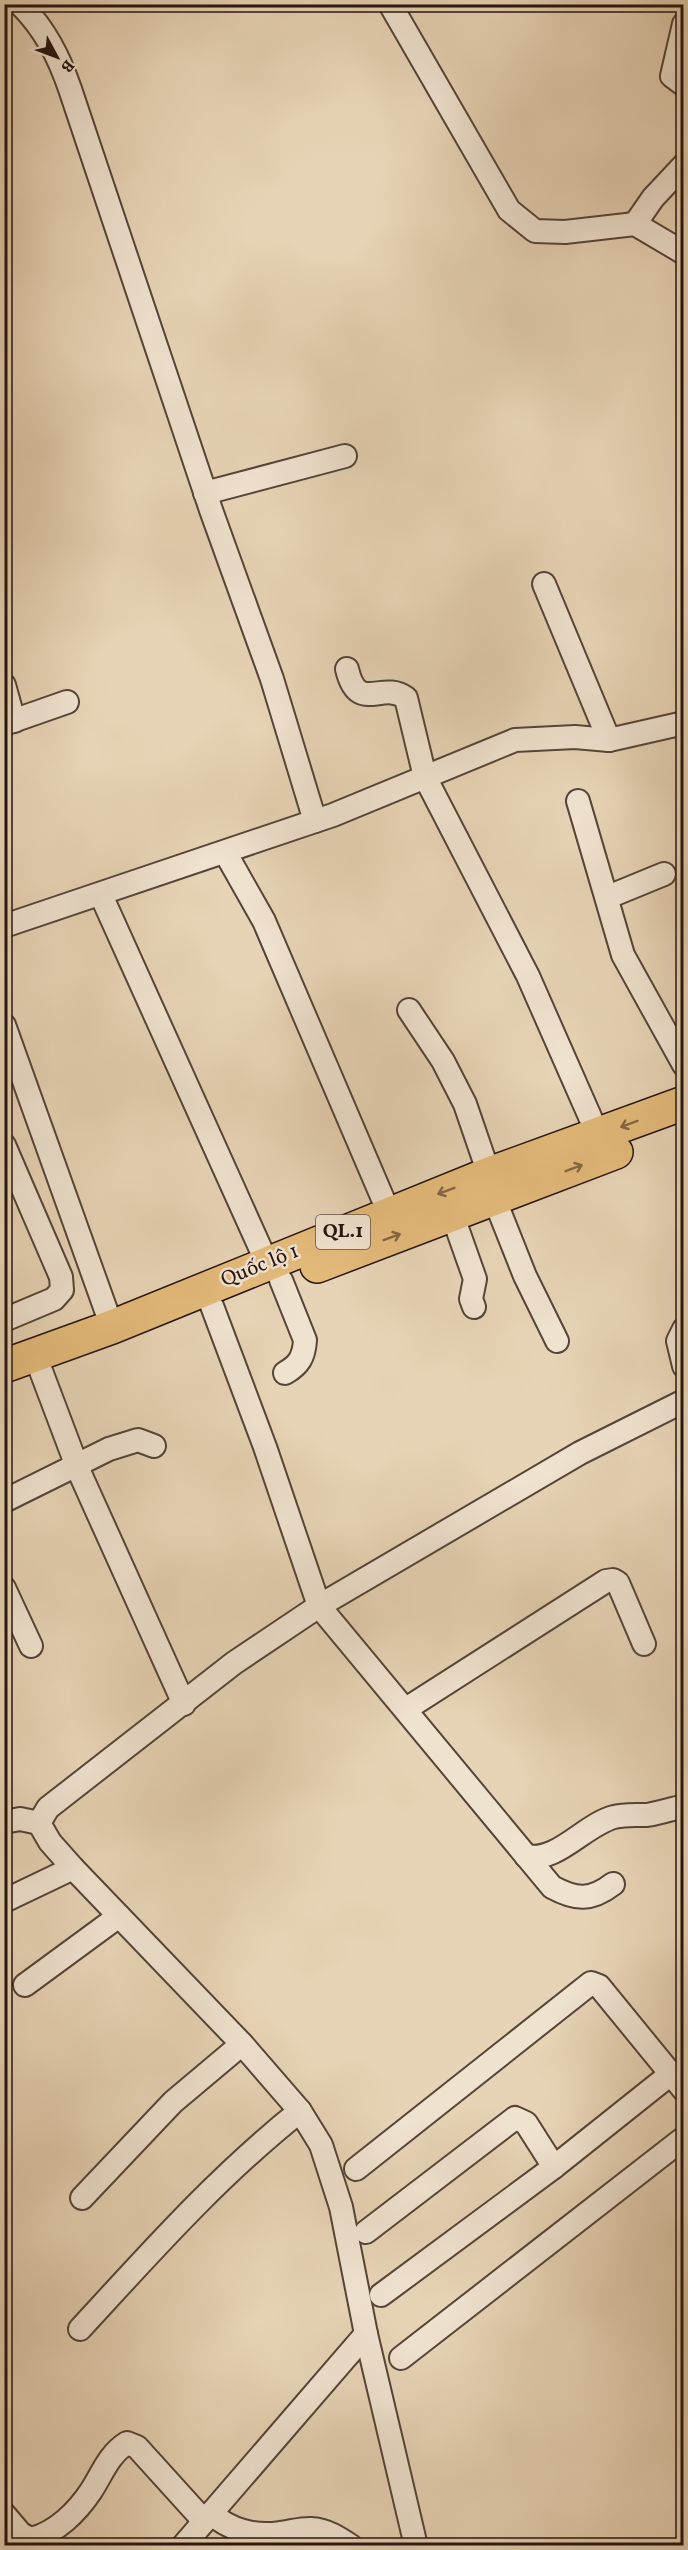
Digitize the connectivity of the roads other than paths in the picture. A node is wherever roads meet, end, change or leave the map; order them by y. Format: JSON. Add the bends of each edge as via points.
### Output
{"nodes":[{"id":1,"x":20,"y":4,"type":"edge"},
{"id":2,"x":390,"y":4,"type":"edge"},
{"id":3,"x":684,"y":24,"type":"edge"},
{"id":4,"x":684,"y":85,"type":"edge"},
{"id":5,"x":684,"y":165,"type":"edge"},
{"id":6,"x":635,"y":224,"type":"junction"},
{"id":7,"x":684,"y":253,"type":"edge"},
{"id":8,"x":345,"y":456,"type":"dead end"},
{"id":9,"x":205,"y":493,"type":"junction"},
{"id":10,"x":544,"y":584,"type":"dead end"},
{"id":11,"x":347,"y":669,"type":"dead end"},
{"id":12,"x":4,"y":686,"type":"edge"},
{"id":13,"x":67,"y":702,"type":"dead end"},
{"id":14,"x":9,"y":722,"type":"edge"},
{"id":15,"x":684,"y":723,"type":"edge"},
{"id":16,"x":609,"y":740,"type":"junction"},
{"id":17,"x":425,"y":777,"type":"junction"},
{"id":18,"x":578,"y":801,"type":"dead end"},
{"id":19,"x":315,"y":821,"type":"junction"},
{"id":20,"x":225,"y":852,"type":"junction"},
{"id":21,"x":664,"y":874,"type":"dead end"},
{"id":22,"x":101,"y":895,"type":"junction"},
{"id":23,"x":608,"y":897,"type":"junction"},
{"id":24,"x":4,"y":926,"type":"edge"},
{"id":25,"x":409,"y":1010,"type":"dead end"},
{"id":26,"x":4,"y":1025,"type":"edge"},
{"id":27,"x":684,"y":1065,"type":"edge"},
{"id":28,"x":684,"y":1103,"type":"edge"},
{"id":29,"x":684,"y":1126,"type":"edge"},
{"id":30,"x":598,"y":1135,"type":"junction"},
{"id":31,"x":4,"y":1145,"type":"edge"},
{"id":32,"x":492,"y":1186,"type":"junction"},
{"id":33,"x":389,"y":1213,"type":"junction"},
{"id":34,"x":452,"y":1214,"type":"junction"},
{"id":35,"x":274,"y":1271,"type":"junction"},
{"id":36,"x":212,"y":1306,"type":"junction"},
{"id":37,"x":474,"y":1307,"type":"dead end"},
{"id":38,"x":4,"y":1320,"type":"edge"},
{"id":39,"x":112,"y":1327,"type":"junction"},
{"id":40,"x":684,"y":1329,"type":"edge"},
{"id":41,"x":557,"y":1341,"type":"dead end"},
{"id":42,"x":4,"y":1366,"type":"edge"},
{"id":43,"x":684,"y":1366,"type":"edge"},
{"id":44,"x":41,"y":1371,"type":"junction"},
{"id":45,"x":285,"y":1373,"type":"dead end"},
{"id":46,"x":4,"y":1386,"type":"edge"},
{"id":47,"x":684,"y":1401,"type":"edge"},
{"id":48,"x":154,"y":1446,"type":"dead end"},
{"id":49,"x":76,"y":1465,"type":"junction"},
{"id":50,"x":4,"y":1501,"type":"edge"},
{"id":51,"x":4,"y":1588,"type":"edge"},
{"id":52,"x":319,"y":1606,"type":"junction"},
{"id":53,"x":644,"y":1644,"type":"dead end"},
{"id":54,"x":31,"y":1646,"type":"dead end"},
{"id":55,"x":184,"y":1704,"type":"junction"},
{"id":56,"x":406,"y":1709,"type":"junction"},
{"id":57,"x":4,"y":1802,"type":"edge"},
{"id":58,"x":684,"y":1806,"type":"edge"},
{"id":59,"x":21,"y":1821,"type":"edge"},
{"id":60,"x":526,"y":1856,"type":"junction"},
{"id":61,"x":73,"y":1868,"type":"junction"},
{"id":62,"x":613,"y":1884,"type":"dead end"},
{"id":63,"x":4,"y":1901,"type":"edge"},
{"id":64,"x":118,"y":1916,"type":"junction"},
{"id":65,"x":25,"y":1985,"type":"dead end"},
{"id":66,"x":242,"y":2044,"type":"junction"},
{"id":67,"x":678,"y":2081,"type":"edge"},
{"id":68,"x":300,"y":2110,"type":"junction"},
{"id":69,"x":684,"y":2138,"type":"edge"},
{"id":70,"x":554,"y":2167,"type":"junction"},
{"id":71,"x":356,"y":2169,"type":"dead end"},
{"id":72,"x":82,"y":2198,"type":"dead end"},
{"id":73,"x":366,"y":2232,"type":"dead end"},
{"id":74,"x":381,"y":2295,"type":"dead end"},
{"id":75,"x":80,"y":2329,"type":"dead end"},
{"id":76,"x":366,"y":2334,"type":"junction"},
{"id":77,"x":401,"y":2358,"type":"dead end"},
{"id":78,"x":4,"y":2514,"type":"edge"},
{"id":79,"x":208,"y":2517,"type":"junction"},
{"id":80,"x":183,"y":2546,"type":"edge"},
{"id":81,"x":351,"y":2546,"type":"edge"},
{"id":82,"x":416,"y":2546,"type":"edge"}],
"edges":[{"from":1,"to":9,"type":"street","via":[[58,55]]},
{"from":2,"to":6,"type":"street","via":[[509,210],[535,231],[565,232]]},
{"from":3,"to":4,"type":"street","via":[[672,76]]},
{"from":5,"to":6,"type":"street","via":[[652,198]]},
{"from":6,"to":7,"type":"street"},
{"from":8,"to":9,"type":"street"},
{"from":9,"to":19,"type":"street","via":[[272,679]]},
{"from":10,"to":16,"type":"street"},
{"from":11,"to":17,"type":"street","via":[[351,684],[359,692],[396,692],[406,698]]},
{"from":12,"to":14,"type":"street"},
{"from":13,"to":14,"type":"street"},
{"from":15,"to":16,"type":"street"},
{"from":16,"to":17,"type":"street","via":[[515,740]]},
{"from":17,"to":19,"type":"street"},
{"from":17,"to":30,"type":"street","via":[[528,976]]},
{"from":18,"to":23,"type":"street"},
{"from":19,"to":20,"type":"street"},
{"from":20,"to":22,"type":"street"},
{"from":20,"to":33,"type":"street","via":[[264,921]]},
{"from":21,"to":23,"type":"street"},
{"from":22,"to":24,"type":"street"},
{"from":22,"to":35,"type":"street"},
{"from":23,"to":27,"type":"street","via":[[623,955]]},
{"from":25,"to":32,"type":"street","via":[[443,1061],[465,1104]]},
{"from":26,"to":39,"type":"street"},
{"from":28,"to":30,"type":"highway","name":"Quốc lộ 1","number":"QL.1","one_way":true},
{"from":32,"to":29,"type":"highway","name":"Quốc lộ 1","number":"QL.1","one_way":true},
{"from":30,"to":32,"type":"highway","name":"Quốc lộ 1","number":"QL.1"},
{"from":31,"to":38,"type":"street","via":[[61,1277],[62,1290],[54,1299]]},
{"from":32,"to":33,"type":"highway","name":"Quốc lộ 1","number":"QL.1","one_way":true},
{"from":32,"to":34,"type":"highway","name":"Quốc lộ 1","number":"QL.1"},
{"from":32,"to":41,"type":"street","via":[[525,1276]]},
{"from":33,"to":35,"type":"highway","name":"Quốc lộ 1","number":"QL.1"},
{"from":35,"to":34,"type":"highway","name":"Quốc lộ 1","number":"QL.1","one_way":true},
{"from":34,"to":37,"type":"street","via":[[475,1279],[471,1299]]},
{"from":35,"to":36,"type":"highway","name":"Quốc lộ 1","number":"QL.1"},
{"from":35,"to":39,"type":"highway","name":"Quốc lộ 1","number":"QL.1"},
{"from":35,"to":45,"type":"street","via":[[305,1340],[298,1365]]},
{"from":36,"to":44,"type":"highway","name":"Quốc lộ 1","number":"QL.1"},
{"from":36,"to":52,"type":"street"},
{"from":39,"to":42,"type":"highway","name":"Quốc lộ 1","number":"QL.1"},
{"from":40,"to":43,"type":"street","via":[[678,1341]]},
{"from":44,"to":46,"type":"highway","name":"Quốc lộ 1","number":"QL.1"},
{"from":44,"to":49,"type":"street"},
{"from":47,"to":52,"type":"street","via":[[580,1453]]},
{"from":48,"to":49,"type":"street","via":[[138,1440]]},
{"from":49,"to":50,"type":"street"},
{"from":49,"to":55,"type":"street"},
{"from":51,"to":54,"type":"street"},
{"from":52,"to":55,"type":"street","via":[[234,1663]]},
{"from":52,"to":56,"type":"street"},
{"from":53,"to":56,"type":"street","via":[[618,1583],[606,1581]]},
{"from":55,"to":59,"type":"street","via":[[48,1808]]},
{"from":56,"to":60,"type":"street"},
{"from":57,"to":59,"type":"street"},
{"from":58,"to":60,"type":"street","via":[[614,1817],[538,1859]]},
{"from":59,"to":61,"type":"street","via":[[50,1842]]},
{"from":60,"to":62,"type":"street","via":[[552,1887],[572,1898],[602,1892]]},
{"from":61,"to":63,"type":"street"},
{"from":61,"to":64,"type":"street"},
{"from":64,"to":65,"type":"street"},
{"from":64,"to":66,"type":"street"},
{"from":66,"to":68,"type":"street"},
{"from":66,"to":72,"type":"street","via":[[173,2103]]},
{"from":67,"to":70,"type":"street"},
{"from":67,"to":71,"type":"street","via":[[599,1986],[591,1983]]},
{"from":68,"to":75,"type":"street","via":[[192,2208]]},
{"from":68,"to":76,"type":"street","via":[[321,2145],[341,2207]]},
{"from":69,"to":77,"type":"street"},
{"from":70,"to":73,"type":"street","via":[[526,2123],[515,2118]]},
{"from":70,"to":74,"type":"street"},
{"from":76,"to":79,"type":"street"},
{"from":76,"to":82,"type":"street"},
{"from":78,"to":79,"type":"street","via":[[21,2534],[31,2539],[56,2530],[89,2494],[116,2450],[127,2443],[136,2447]]},
{"from":79,"to":80,"type":"street"},
{"from":79,"to":81,"type":"street","via":[[244,2532],[274,2534],[312,2529],[332,2534]]}]}
